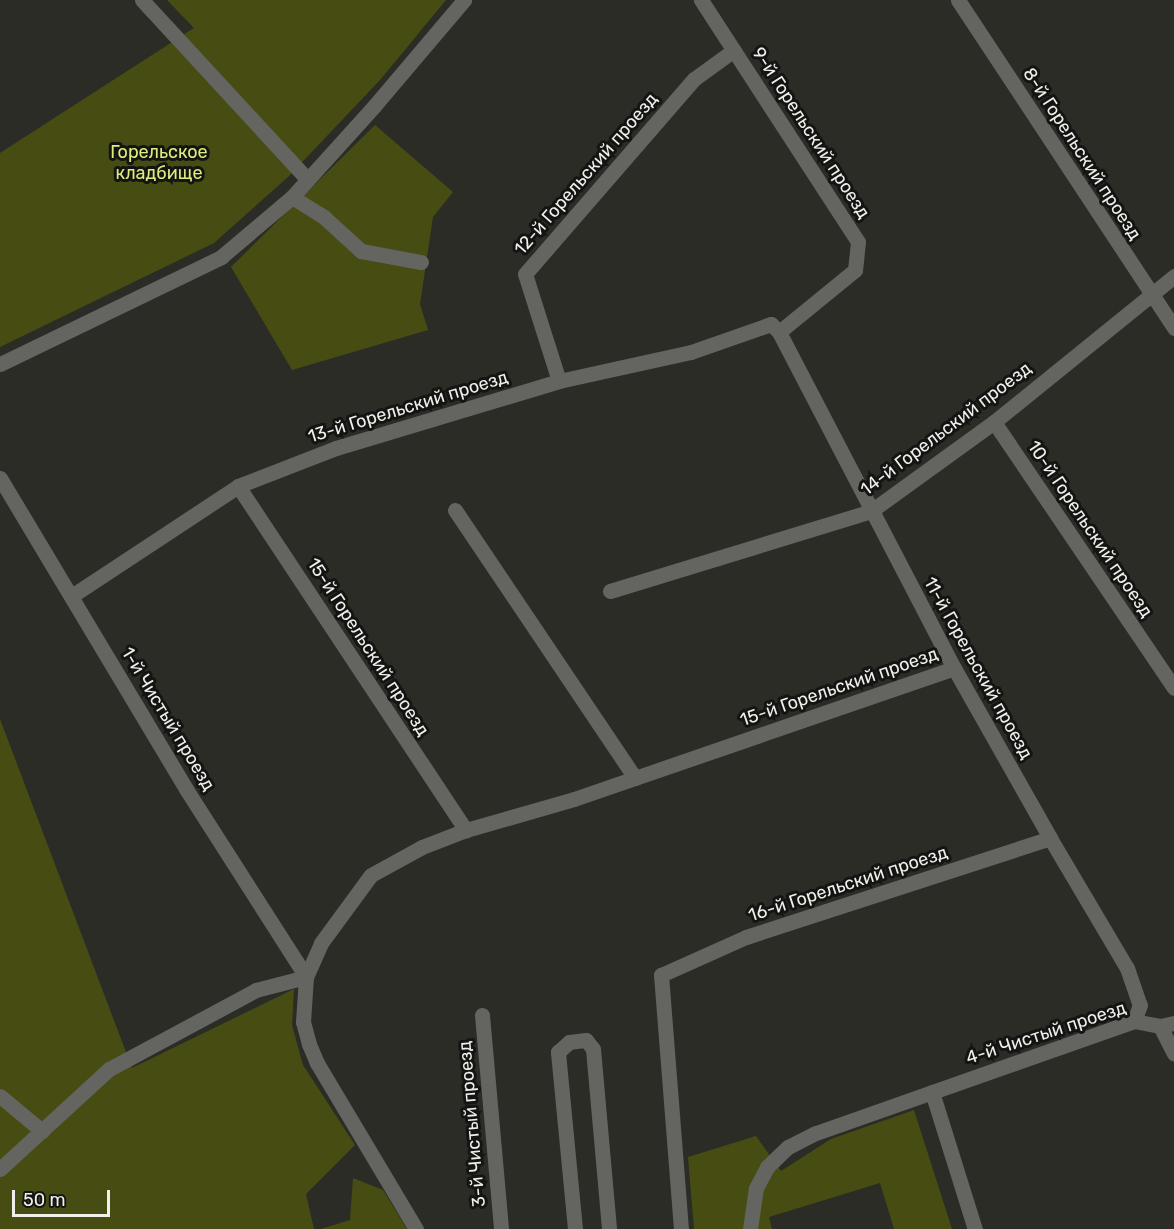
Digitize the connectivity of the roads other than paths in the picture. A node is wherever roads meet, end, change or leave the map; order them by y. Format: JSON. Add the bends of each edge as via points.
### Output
{"nodes":[{"id":1,"x":142,"y":0,"type":"edge"},
{"id":2,"x":464,"y":0,"type":"edge"},
{"id":3,"x":701,"y":0,"type":"edge"},
{"id":4,"x":958,"y":0,"type":"edge"},
{"id":5,"x":734,"y":51,"type":"junction"},
{"id":6,"x":306,"y":178,"type":"junction"},
{"id":7,"x":292,"y":197,"type":"junction"},
{"id":8,"x":421,"y":262,"type":"dead end"},
{"id":9,"x":1174,"y":276,"type":"edge"},
{"id":10,"x":1151,"y":294,"type":"junction"},
{"id":11,"x":1174,"y":328,"type":"edge"},
{"id":12,"x":779,"y":332,"type":"junction"},
{"id":13,"x":0,"y":364,"type":"edge"},
{"id":14,"x":559,"y":381,"type":"junction"},
{"id":15,"x":994,"y":422,"type":"junction"},
{"id":16,"x":0,"y":478,"type":"edge"},
{"id":17,"x":238,"y":486,"type":"junction"},
{"id":18,"x":455,"y":510,"type":"dead end"},
{"id":19,"x":871,"y":511,"type":"junction"},
{"id":20,"x":610,"y":591,"type":"dead end"},
{"id":21,"x":73,"y":595,"type":"junction"},
{"id":22,"x":954,"y":668,"type":"junction"},
{"id":23,"x":1174,"y":688,"type":"edge"},
{"id":24,"x":635,"y":778,"type":"junction"},
{"id":25,"x":466,"y":830,"type":"junction"},
{"id":26,"x":1050,"y":838,"type":"junction"},
{"id":27,"x":306,"y":977,"type":"junction"},
{"id":28,"x":482,"y":1015,"type":"dead end"},
{"id":29,"x":1134,"y":1021,"type":"junction"},
{"id":30,"x":1167,"y":1024,"type":"edge"},
{"id":31,"x":1174,"y":1054,"type":"edge"},
{"id":32,"x":932,"y":1092,"type":"junction"},
{"id":33,"x":0,"y":1096,"type":"edge"},
{"id":34,"x":42,"y":1131,"type":"junction"},
{"id":35,"x":0,"y":1169,"type":"edge"},
{"id":36,"x":416,"y":1229,"type":"edge"},
{"id":37,"x":501,"y":1229,"type":"edge"},
{"id":38,"x":575,"y":1229,"type":"edge"},
{"id":39,"x":609,"y":1229,"type":"edge"},
{"id":40,"x":681,"y":1229,"type":"edge"},
{"id":41,"x":750,"y":1229,"type":"edge"},
{"id":42,"x":975,"y":1229,"type":"edge"}],
"edges":[{"from":1,"to":6,"type":"street"},
{"from":2,"to":6,"type":"street","via":[[375,105]]},
{"from":3,"to":5,"type":"street","name":"9-й Горельский проезд"},
{"from":4,"to":10,"type":"street","name":"8-й Горельский проезд"},
{"from":5,"to":12,"type":"street","name":"9-й Горельский проезд","via":[[858,242],[855,270]]},
{"from":5,"to":14,"type":"street","name":"12-й Горельский проезд","via":[[694,79],[525,274]]},
{"from":6,"to":7,"type":"street"},
{"from":7,"to":8,"type":"street","via":[[362,250]]},
{"from":7,"to":13,"type":"street","via":[[221,257]]},
{"from":9,"to":10,"type":"street","name":"14-й Горельский проезд"},
{"from":10,"to":11,"type":"street","name":"8-й Горельский проезд"},
{"from":10,"to":15,"type":"street","name":"14-й Горельский проезд"},
{"from":12,"to":14,"type":"street","name":"13-й Горельский проезд","via":[[771,324],[691,352]]},
{"from":12,"to":19,"type":"street","name":"11-й Горельский проезд"},
{"from":14,"to":17,"type":"street","name":"13-й Горельский проезд","via":[[336,448]]},
{"from":15,"to":19,"type":"street","name":"14-й Горельский проезд"},
{"from":15,"to":23,"type":"street","name":"10-й Горельский проезд"},
{"from":16,"to":21,"type":"street","name":"1-й Чистый проезд"},
{"from":17,"to":21,"type":"street","name":"13-й Горельский проезд"},
{"from":17,"to":25,"type":"street","name":"15-й Горельский проезд"},
{"from":18,"to":24,"type":"street"},
{"from":19,"to":20,"type":"street","name":"14-й Горельский проезд"},
{"from":19,"to":22,"type":"street","name":"11-й Горельский проезд"},
{"from":21,"to":27,"type":"street","name":"1-й Чистый проезд","via":[[186,789]]},
{"from":22,"to":24,"type":"street","name":"15-й Горельский проезд"},
{"from":22,"to":26,"type":"street","name":"11-й Горельский проезд"},
{"from":24,"to":25,"type":"street","name":"15-й Горельский проезд"},
{"from":25,"to":27,"type":"street","name":"15-й Горельский проезд","via":[[422,847],[371,875],[321,943]]},
{"from":26,"to":29,"type":"street","name":"11-й Горельский проезд","via":[[1127,968],[1140,1005]]},
{"from":26,"to":40,"type":"street","name":"16-й Горельский проезд","via":[[746,937],[662,975]]},
{"from":27,"to":34,"type":"street","via":[[256,990],[109,1069]]},
{"from":27,"to":36,"type":"street","name":"15-й Горельский проезд","via":[[303,1022],[317,1063]]},
{"from":28,"to":37,"type":"street","name":"3-й Чистый проезд"},
{"from":29,"to":30,"type":"street","name":"4-й Чистый проезд"},
{"from":29,"to":32,"type":"street","name":"4-й Чистый проезд"},
{"from":30,"to":31,"type":"street"},
{"from":32,"to":41,"type":"street","name":"4-й Чистый проезд","via":[[816,1133],[788,1147],[767,1167],[756,1188]]},
{"from":32,"to":42,"type":"street"},
{"from":33,"to":34,"type":"street"},
{"from":34,"to":35,"type":"street"},
{"from":38,"to":39,"type":"street","via":[[558,1052],[569,1041],[586,1040],[593,1049]]}]}
